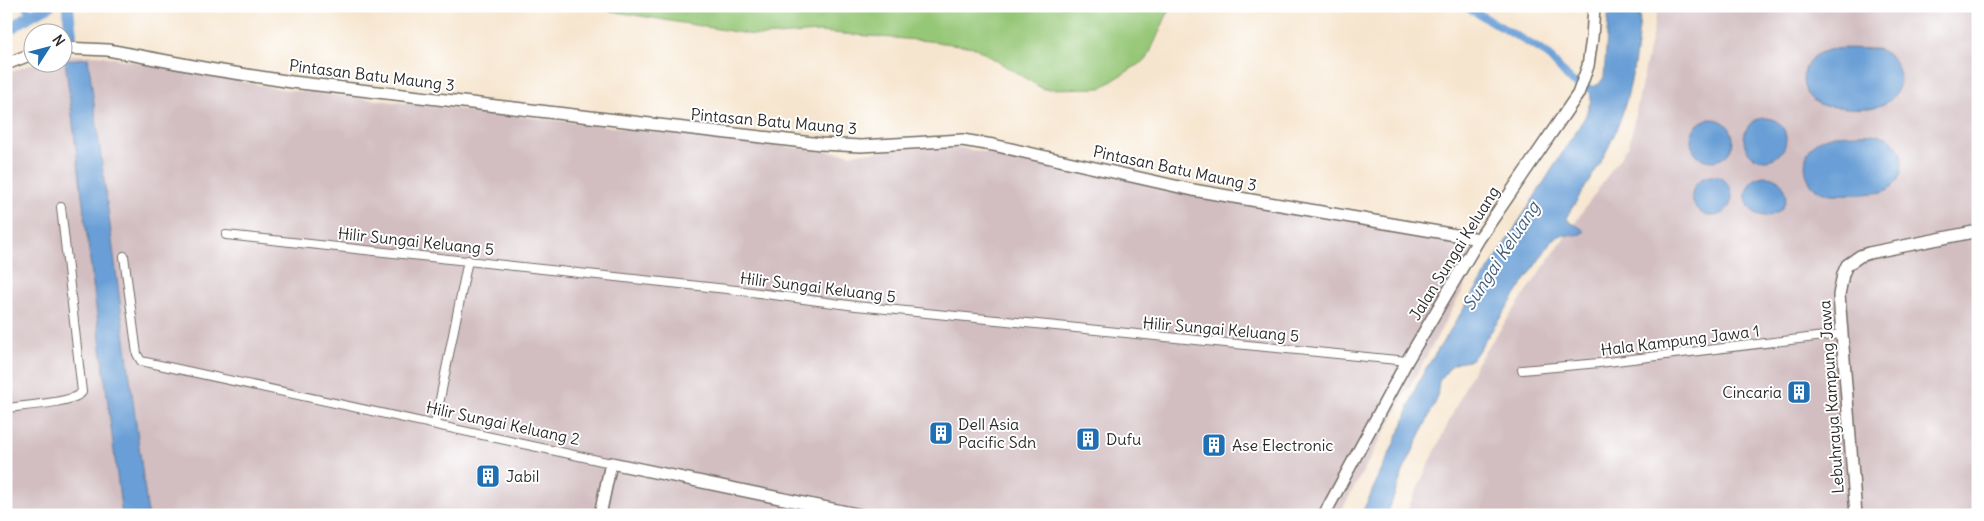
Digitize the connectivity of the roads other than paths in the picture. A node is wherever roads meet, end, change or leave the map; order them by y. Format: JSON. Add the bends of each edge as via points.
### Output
{"nodes":[{"id":1,"x":1594,"y":6,"type":"edge"},
{"id":2,"x":72,"y":48,"type":"edge"},
{"id":3,"x":22,"y":58,"type":"edge"},
{"id":4,"x":6,"y":64,"type":"edge"},
{"id":5,"x":61,"y":207,"type":"dead end"},
{"id":6,"x":1978,"y":231,"type":"edge"},
{"id":7,"x":226,"y":235,"type":"dead end"},
{"id":8,"x":1478,"y":239,"type":"junction"},
{"id":9,"x":124,"y":256,"type":"dead end"},
{"id":10,"x":468,"y":260,"type":"junction"},
{"id":11,"x":1841,"y":334,"type":"junction"},
{"id":12,"x":1407,"y":361,"type":"junction"},
{"id":13,"x":1522,"y":370,"type":"dead end"},
{"id":14,"x":6,"y":408,"type":"edge"},
{"id":15,"x":435,"y":424,"type":"junction"},
{"id":16,"x":611,"y":463,"type":"junction"},
{"id":17,"x":600,"y":515,"type":"edge"},
{"id":18,"x":860,"y":515,"type":"edge"},
{"id":19,"x":1324,"y":515,"type":"edge"},
{"id":20,"x":1856,"y":515,"type":"edge"}],
"edges":[{"from":1,"to":8,"type":"street","name":"Jalan Sungai Keluang","via":[[1588,66],[1578,94]]},
{"from":2,"to":8,"type":"street","name":"Pintasan Batu Maung 3","via":[[108,50],[302,84],[821,144],[861,146],[962,140],[1193,190]]},
{"from":3,"to":4,"type":"street"},
{"from":5,"to":14,"type":"street","via":[[82,392],[77,397],[61,401]]},
{"from":6,"to":11,"type":"street","name":"Lebuhraya Kampung Jawa","via":[[1869,253],[1852,261],[1843,274],[1839,295]]},
{"from":7,"to":10,"type":"street","name":"Hilir Sungai Keluang 5"},
{"from":8,"to":12,"type":"street","name":"Jalan Sungai Keluang"},
{"from":9,"to":15,"type":"street","name":"Hilir Sungai Keluang 2","via":[[138,360]]},
{"from":10,"to":12,"type":"street","name":"Hilir Sungai Keluang 5","via":[[856,306]]},
{"from":10,"to":15,"type":"street"},
{"from":11,"to":13,"type":"street","name":"Hala Kampung Jawa 1"},
{"from":11,"to":20,"type":"street","name":"Lebuhraya Kampung Jawa"},
{"from":12,"to":19,"type":"street","name":"Jalan Sungai Keluang"},
{"from":15,"to":16,"type":"street","name":"Hilir Sungai Keluang 2"},
{"from":16,"to":17,"type":"street"},
{"from":16,"to":18,"type":"street","name":"Hilir Sungai Keluang 2"}]}
